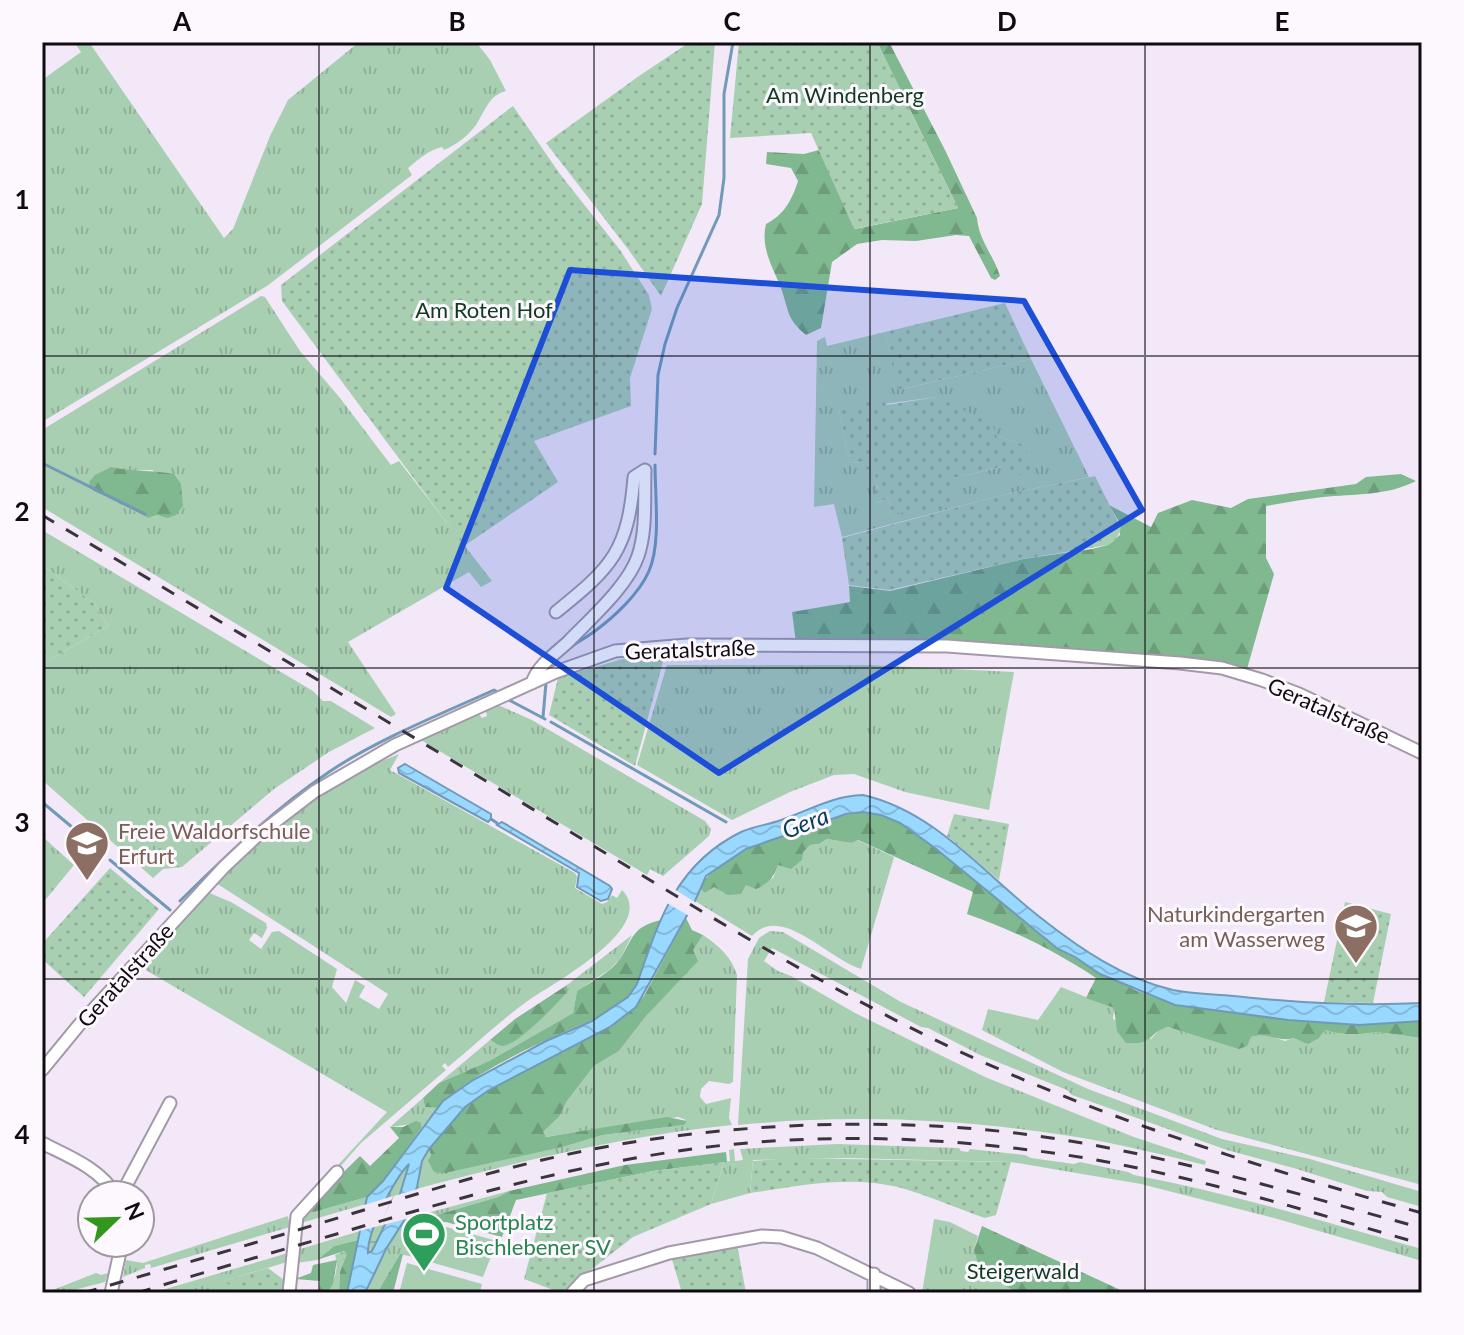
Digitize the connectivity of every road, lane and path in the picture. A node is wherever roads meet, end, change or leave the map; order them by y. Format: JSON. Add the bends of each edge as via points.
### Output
{"nodes":[{"id":1,"x":556,"y":612,"type":"dead end"},
{"id":2,"x":532,"y":683,"type":"junction"},
{"id":3,"x":1422,"y":753,"type":"edge"},
{"id":4,"x":42,"y":1070,"type":"edge"},
{"id":5,"x":170,"y":1103,"type":"dead end"},
{"id":6,"x":42,"y":1143,"type":"edge"},
{"id":7,"x":337,"y":1172,"type":"dead end"},
{"id":8,"x":105,"y":1179,"type":"edge"},
{"id":9,"x":127,"y":1179,"type":"edge"},
{"id":10,"x":118,"y":1259,"type":"edge"},
{"id":11,"x":874,"y":1274,"type":"junction"},
{"id":12,"x":111,"y":1293,"type":"edge"},
{"id":13,"x":289,"y":1293,"type":"edge"},
{"id":14,"x":572,"y":1293,"type":"edge"},
{"id":15,"x":874,"y":1293,"type":"edge"},
{"id":16,"x":909,"y":1293,"type":"edge"}],
"edges":[{"from":1,"to":2,"type":"street","via":[[615,556],[631,517],[634,477],[645,470],[638,558],[626,579],[540,667]]},
{"from":2,"to":3,"type":"street","name":"Geratalstraße","via":[[615,651],[676,645],[947,646],[1166,662],[1222,668],[1262,680]]},
{"from":2,"to":4,"type":"street","name":"Geratalstraße","via":[[366,760],[258,835]]},
{"from":5,"to":9,"type":"street"},
{"from":6,"to":8,"type":"street"},
{"from":7,"to":13,"type":"street","via":[[297,1216]]},
{"from":10,"to":12,"type":"street"},
{"from":11,"to":14,"type":"street","via":[[817,1248],[762,1236],[669,1253],[584,1280]]},
{"from":11,"to":15,"type":"street"},
{"from":11,"to":16,"type":"street"}]}
